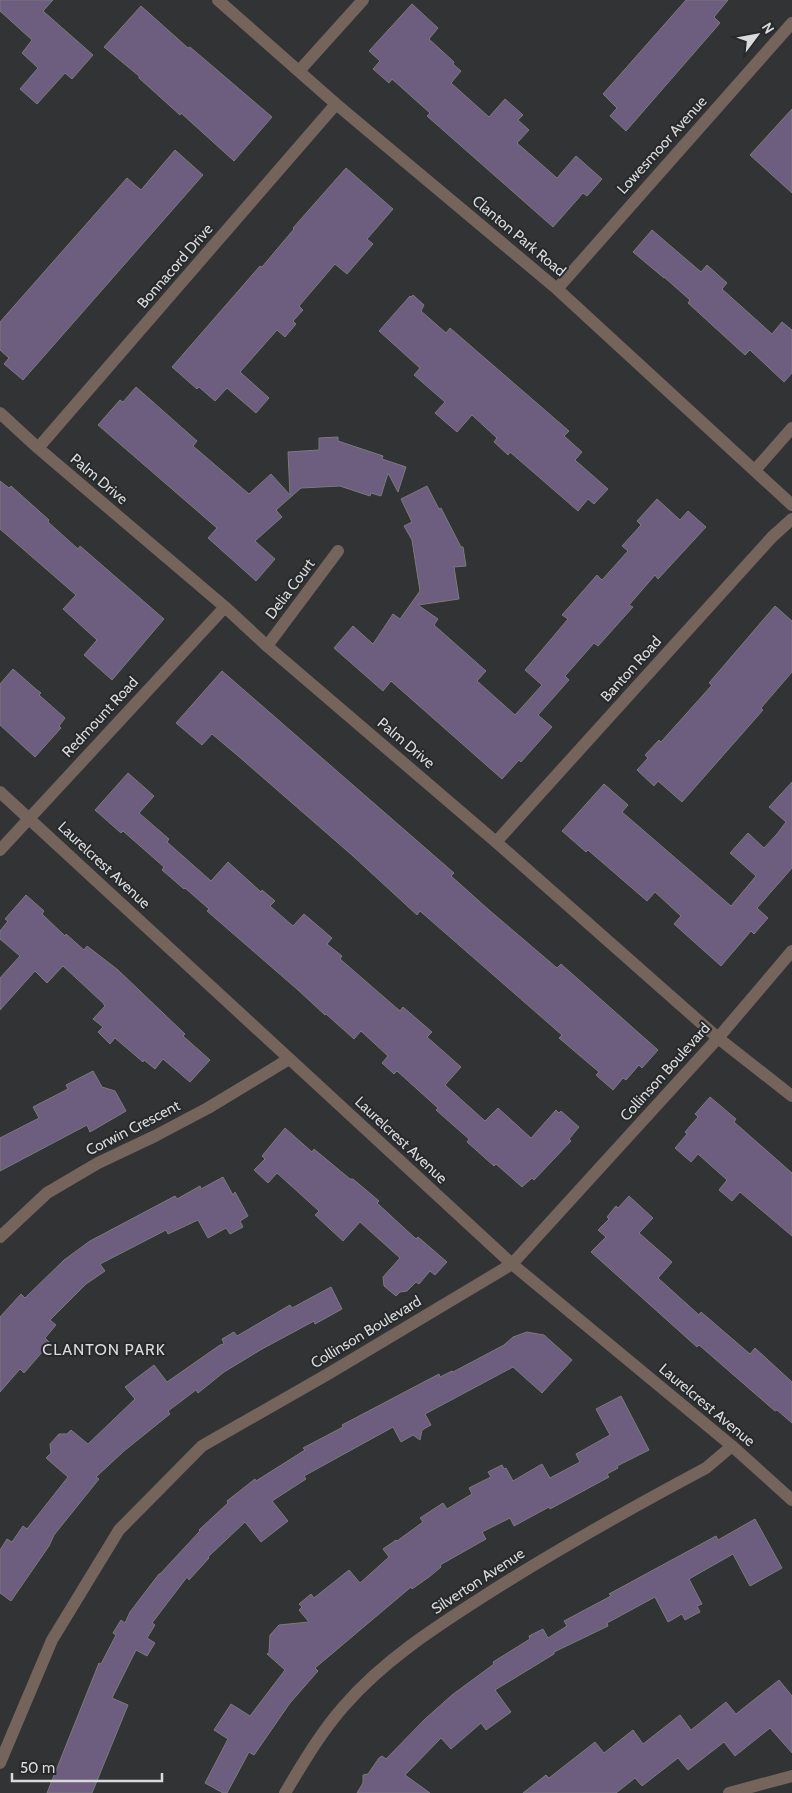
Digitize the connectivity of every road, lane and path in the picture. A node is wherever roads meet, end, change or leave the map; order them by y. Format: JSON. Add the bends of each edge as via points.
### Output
{"nodes":[{"id":1,"x":218,"y":0,"type":"edge"},
{"id":2,"x":363,"y":0,"type":"edge"},
{"id":3,"x":792,"y":23,"type":"edge"},
{"id":4,"x":300,"y":70,"type":"junction"},
{"id":5,"x":336,"y":104,"type":"junction"},
{"id":6,"x":557,"y":289,"type":"junction"},
{"id":7,"x":0,"y":414,"type":"edge"},
{"id":8,"x":792,"y":428,"type":"edge"},
{"id":9,"x":38,"y":448,"type":"junction"},
{"id":10,"x":755,"y":470,"type":"junction"},
{"id":11,"x":792,"y":506,"type":"edge"},
{"id":12,"x":792,"y":519,"type":"edge"},
{"id":13,"x":338,"y":551,"type":"dead end"},
{"id":14,"x":225,"y":607,"type":"junction"},
{"id":15,"x":267,"y":646,"type":"junction"},
{"id":16,"x":0,"y":792,"type":"edge"},
{"id":17,"x":29,"y":817,"type":"junction"},
{"id":18,"x":496,"y":842,"type":"junction"},
{"id":19,"x":0,"y":850,"type":"edge"},
{"id":20,"x":792,"y":951,"type":"edge"},
{"id":21,"x":718,"y":1038,"type":"junction"},
{"id":22,"x":288,"y":1059,"type":"junction"},
{"id":23,"x":792,"y":1096,"type":"edge"},
{"id":24,"x":0,"y":1236,"type":"edge"},
{"id":25,"x":512,"y":1264,"type":"junction"},
{"id":26,"x":732,"y":1446,"type":"junction"},
{"id":27,"x":792,"y":1500,"type":"edge"},
{"id":28,"x":0,"y":1763,"type":"edge"},
{"id":29,"x":792,"y":1776,"type":"edge"},
{"id":30,"x":285,"y":1793,"type":"edge"},
{"id":31,"x":729,"y":1793,"type":"edge"}],
"edges":[{"from":1,"to":4,"type":"street","name":"Clanton Park Road"},
{"from":2,"to":4,"type":"street"},
{"from":3,"to":6,"type":"street","name":"Lowesmoor Avenue"},
{"from":4,"to":5,"type":"street","name":"Clanton Park Road"},
{"from":5,"to":6,"type":"street","name":"Clanton Park Road"},
{"from":5,"to":9,"type":"street","name":"Bonnacord Drive"},
{"from":6,"to":10,"type":"street","name":"Clanton Park Road"},
{"from":7,"to":9,"type":"street","name":"Palm Drive"},
{"from":8,"to":10,"type":"street"},
{"from":9,"to":14,"type":"street","name":"Palm Drive"},
{"from":10,"to":11,"type":"street","name":"Clanton Park Road"},
{"from":12,"to":18,"type":"street","name":"Banton Road","via":[[772,536]]},
{"from":13,"to":15,"type":"street","name":"Delia Court"},
{"from":14,"to":15,"type":"street","name":"Palm Drive"},
{"from":14,"to":17,"type":"street","name":"Redmount Road"},
{"from":15,"to":18,"type":"street","name":"Palm Drive"},
{"from":16,"to":17,"type":"street","name":"Laurelcrest Avenue"},
{"from":17,"to":19,"type":"street","name":"Redmount Road"},
{"from":17,"to":22,"type":"street","name":"Laurelcrest Avenue"},
{"from":18,"to":21,"type":"street","name":"Palm Drive"},
{"from":20,"to":21,"type":"street","name":"Collinson Boulevard"},
{"from":21,"to":23,"type":"street","name":"Palm Drive"},
{"from":21,"to":25,"type":"street","name":"Collinson Boulevard"},
{"from":22,"to":24,"type":"street","name":"Corwin Crescent","via":[[208,1108],[98,1163],[47,1193]]},
{"from":22,"to":25,"type":"street","name":"Laurelcrest Avenue"},
{"from":25,"to":26,"type":"street","name":"Laurelcrest Avenue"},
{"from":25,"to":28,"type":"street","name":"Collinson Boulevard","via":[[202,1446],[119,1530],[52,1640]]},
{"from":26,"to":27,"type":"street","name":"Laurelcrest Avenue"},
{"from":26,"to":30,"type":"street","name":"Silverton Avenue","via":[[706,1468],[528,1568],[443,1622],[392,1660],[343,1706]]},
{"from":29,"to":31,"type":"street"}]}
